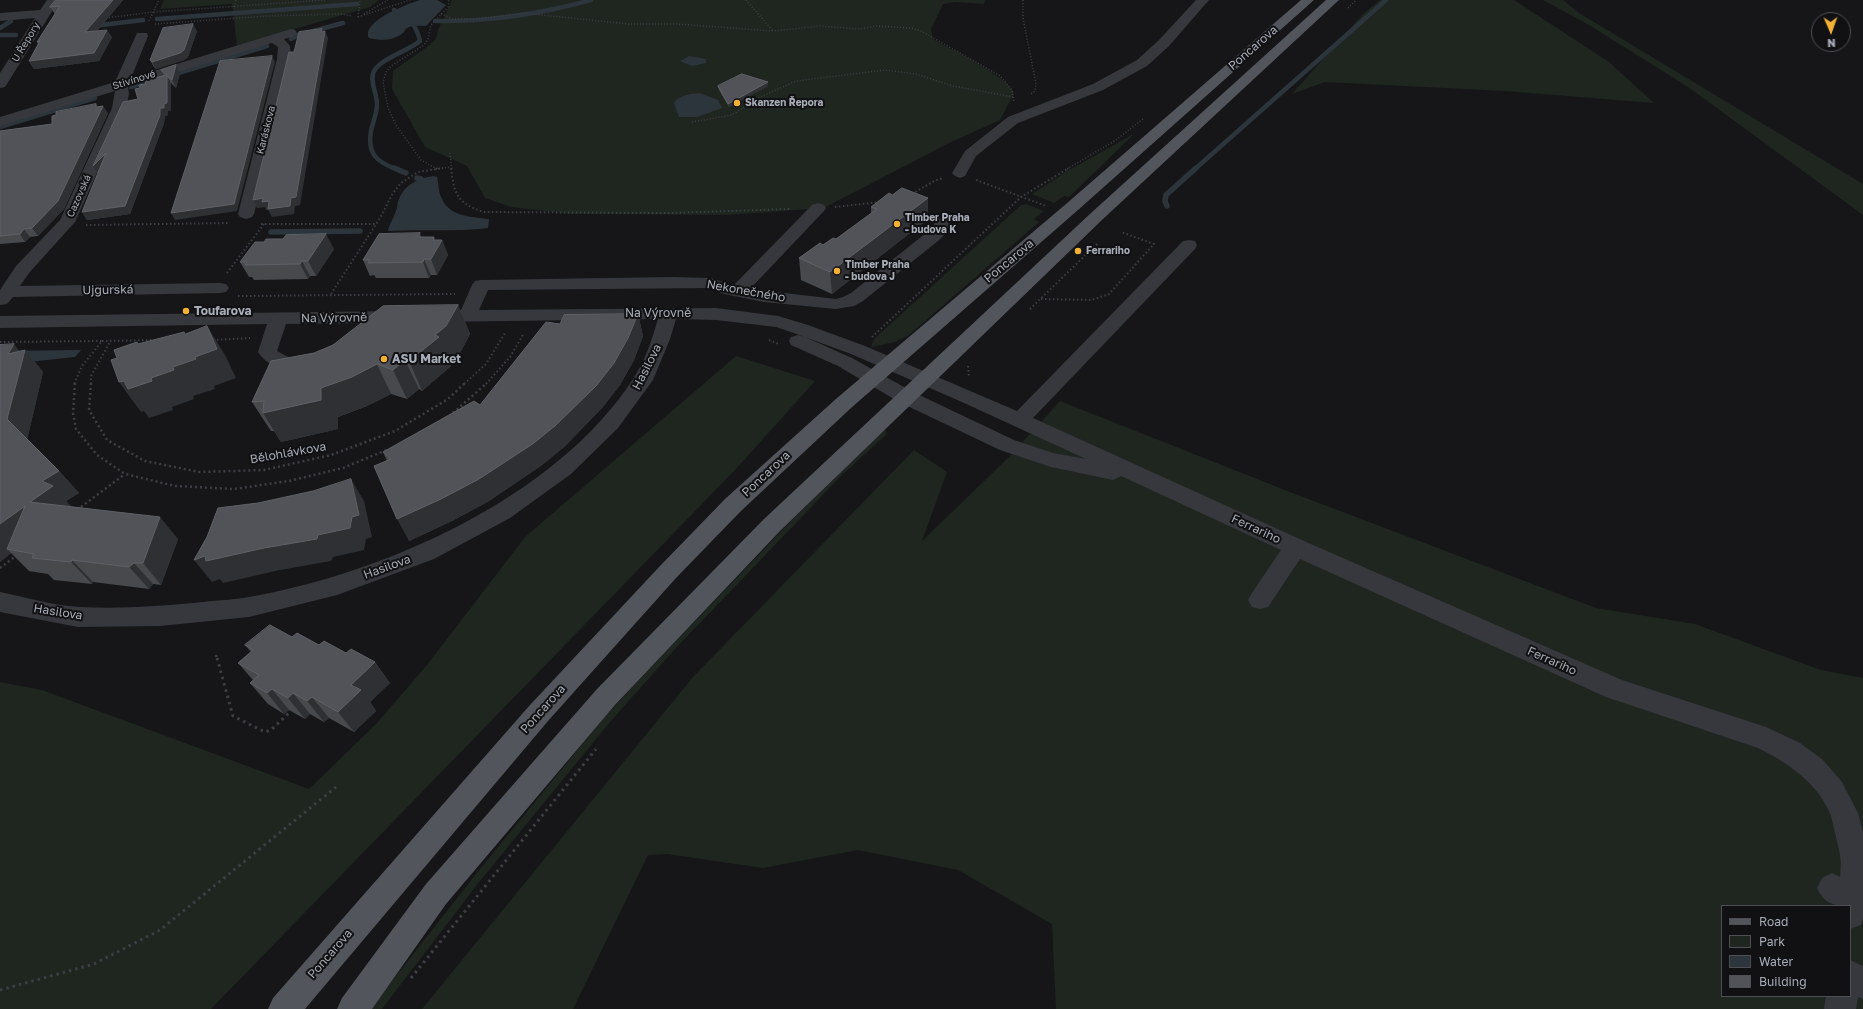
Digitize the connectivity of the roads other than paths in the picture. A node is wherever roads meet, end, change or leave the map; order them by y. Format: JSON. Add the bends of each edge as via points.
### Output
{"nodes":[{"id":1,"x":53,"y":0,"type":"edge"},
{"id":2,"x":1203,"y":0,"type":"edge"},
{"id":3,"x":1308,"y":0,"type":"edge"},
{"id":4,"x":1333,"y":0,"type":"edge"},
{"id":5,"x":43,"y":14,"type":"junction"},
{"id":6,"x":0,"y":17,"type":"edge"},
{"id":7,"x":145,"y":31,"type":"road end"},
{"id":8,"x":284,"y":39,"type":"joint"},
{"id":9,"x":0,"y":84,"type":"edge"},
{"id":10,"x":121,"y":84,"type":"junction"},
{"id":11,"x":0,"y":122,"type":"edge"},
{"id":12,"x":960,"y":173,"type":"road end"},
{"id":13,"x":818,"y":208,"type":"road end"},
{"id":14,"x":249,"y":219,"type":"road end"},
{"id":15,"x":943,"y":222,"type":"dead end"},
{"id":16,"x":1189,"y":245,"type":"dead end"},
{"id":17,"x":743,"y":287,"type":"junction"},
{"id":18,"x":218,"y":288,"type":"road end"},
{"id":19,"x":4,"y":296,"type":"edge"},
{"id":20,"x":669,"y":313,"type":"junction"},
{"id":21,"x":467,"y":316,"type":"junction"},
{"id":22,"x":279,"y":319,"type":"junction"},
{"id":23,"x":0,"y":322,"type":"edge"},
{"id":24,"x":324,"y":360,"type":"edge"},
{"id":25,"x":882,"y":371,"type":"junction"},
{"id":26,"x":925,"y":378,"type":"junction"},
{"id":27,"x":906,"y":397,"type":"junction"},
{"id":28,"x":1020,"y":420,"type":"junction"},
{"id":29,"x":1150,"y":479,"type":"junction"},
{"id":30,"x":1296,"y":547,"type":"junction"},
{"id":31,"x":1260,"y":600,"type":"dead end"},
{"id":32,"x":0,"y":602,"type":"edge"},
{"id":33,"x":1845,"y":900,"type":"edge"},
{"id":34,"x":414,"y":922,"type":"junction"},
{"id":35,"x":1851,"y":977,"type":"edge"},
{"id":36,"x":1863,"y":983,"type":"edge"},
{"id":37,"x":1842,"y":997,"type":"edge"},
{"id":38,"x":284,"y":1009,"type":"edge"},
{"id":39,"x":340,"y":1009,"type":"edge"},
{"id":40,"x":353,"y":1009,"type":"edge"},
{"id":41,"x":1840,"y":1009,"type":"edge"}],
"edges":[{"from":1,"to":5,"type":"street","name":"U Řepory"},
{"from":2,"to":12,"type":"street","via":[[1164,44],[1142,63],[1098,87],[1014,114],[970,154]]},
{"from":3,"to":25,"type":"main road","name":"Poncarova","via":[[1061,211]]},
{"from":4,"to":26,"type":"main road","name":"Poncarova"},
{"from":5,"to":6,"type":"street"},
{"from":5,"to":9,"type":"street","name":"U Řepory"},
{"from":7,"to":10,"type":"street"},
{"from":8,"to":10,"type":"street","name":"Stivínové"},
{"from":8,"to":14,"type":"street","name":"Karáskova","via":[[284,59]]},
{"from":10,"to":11,"type":"street","name":"Stivínové"},
{"from":10,"to":19,"type":"street","name":"Cazovská","via":[[119,108],[67,222],[22,270]]},
{"from":13,"to":17,"type":"street"},
{"from":15,"to":17,"type":"street","name":"Nekonečného","via":[[932,237],[848,302],[826,304],[764,297]]},
{"from":16,"to":28,"type":"street"},
{"from":17,"to":21,"type":"street","name":"Nekonečného","via":[[672,282],[482,285]]},
{"from":18,"to":19,"type":"street","name":"Ujgurská"},
{"from":20,"to":21,"type":"street","name":"Na Výrovně"},
{"from":20,"to":25,"type":"street","name":"Na Výrovně","via":[[740,317],[767,326],[838,359]]},
{"from":20,"to":32,"type":"street","name":"Hasilova","via":[[661,340],[643,380],[611,423],[563,469],[502,512],[426,553],[337,586],[245,608],[160,616],[78,617]]},
{"from":21,"to":22,"type":"street","name":"Na Výrovně","via":[[363,325]]},
{"from":22,"to":23,"type":"street","name":"Na Výrovně"},
{"from":22,"to":24,"type":"street","via":[[267,352],[274,359],[297,365]]},
{"from":25,"to":26,"type":"street","name":"Ferrariho"},
{"from":25,"to":27,"type":"street","name":"Ferrariho"},
{"from":25,"to":38,"type":"main road","name":"Poncarova","via":[[759,480],[668,572],[529,724]]},
{"from":26,"to":27,"type":"main road","name":"Poncarova"},
{"from":26,"to":28,"type":"street","name":"Ferrariho"},
{"from":27,"to":29,"type":"street","name":"Ferrariho","via":[[1007,446],[1051,460]]},
{"from":27,"to":34,"type":"main road","name":"Poncarova","via":[[772,525],[606,697]]},
{"from":28,"to":29,"type":"street","name":"Ferrariho"},
{"from":29,"to":30,"type":"street","name":"Ferrariho"},
{"from":30,"to":31,"type":"street"},
{"from":30,"to":33,"type":"street","name":"Ferrariho","via":[[1615,689],[1766,739],[1791,751],[1813,769],[1832,791],[1844,813],[1856,861]]},
{"from":34,"to":39,"type":"main road"},
{"from":34,"to":40,"type":"main road","name":"Poncarova"},
{"from":35,"to":36,"type":"street"},
{"from":37,"to":41,"type":"street"}]}
